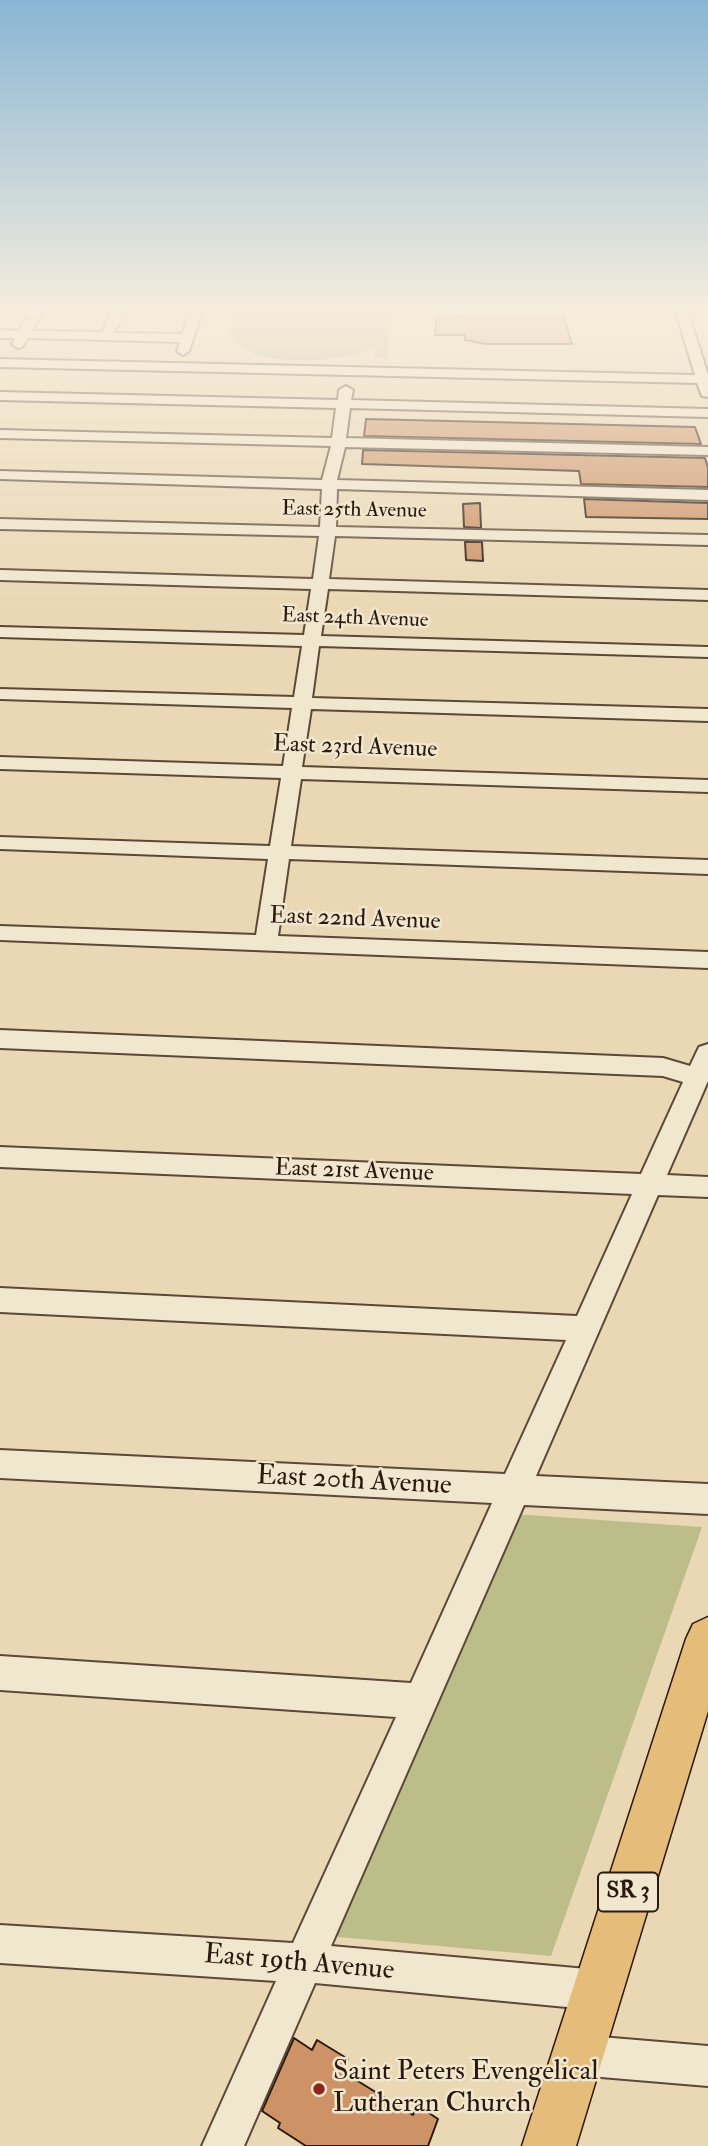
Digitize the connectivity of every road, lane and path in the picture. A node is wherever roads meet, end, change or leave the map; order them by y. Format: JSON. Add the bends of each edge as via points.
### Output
{"nodes":[{"id":1,"x":343,"y":409,"type":"edge"},
{"id":2,"x":533,"y":409,"type":"edge"},
{"id":3,"x":708,"y":413,"type":"edge"},
{"id":4,"x":0,"y":434,"type":"edge"},
{"id":5,"x":338,"y":442,"type":"junction"},
{"id":6,"x":708,"y":451,"type":"edge"},
{"id":7,"x":0,"y":475,"type":"edge"},
{"id":8,"x":330,"y":485,"type":"junction"},
{"id":9,"x":708,"y":495,"type":"edge"},
{"id":10,"x":0,"y":524,"type":"edge"},
{"id":11,"x":328,"y":531,"type":"junction"},
{"id":12,"x":708,"y":540,"type":"edge"},
{"id":13,"x":0,"y":575,"type":"edge"},
{"id":14,"x":320,"y":583,"type":"junction"},
{"id":15,"x":708,"y":595,"type":"edge"},
{"id":16,"x":0,"y":632,"type":"edge"},
{"id":17,"x":311,"y":640,"type":"junction"},
{"id":18,"x":708,"y":652,"type":"edge"},
{"id":19,"x":0,"y":694,"type":"edge"},
{"id":20,"x":303,"y":703,"type":"junction"},
{"id":21,"x":708,"y":715,"type":"edge"},
{"id":22,"x":0,"y":763,"type":"edge"},
{"id":23,"x":292,"y":773,"type":"junction"},
{"id":24,"x":708,"y":786,"type":"edge"},
{"id":25,"x":0,"y":843,"type":"edge"},
{"id":26,"x":279,"y":854,"type":"junction"},
{"id":27,"x":708,"y":867,"type":"edge"},
{"id":28,"x":0,"y":933,"type":"edge"},
{"id":29,"x":266,"y":943,"type":"junction"},
{"id":30,"x":708,"y":960,"type":"edge"},
{"id":31,"x":0,"y":1040,"type":"edge"},
{"id":32,"x":703,"y":1065,"type":"edge"},
{"id":33,"x":0,"y":1157,"type":"edge"},
{"id":34,"x":649,"y":1184,"type":"junction"},
{"id":35,"x":708,"y":1187,"type":"edge"},
{"id":36,"x":0,"y":1300,"type":"edge"},
{"id":37,"x":584,"y":1329,"type":"junction"},
{"id":38,"x":0,"y":1464,"type":"edge"},
{"id":39,"x":512,"y":1490,"type":"junction"},
{"id":40,"x":708,"y":1499,"type":"edge"},
{"id":41,"x":708,"y":1639,"type":"edge"},
{"id":42,"x":0,"y":1673,"type":"edge"},
{"id":43,"x":420,"y":1701,"type":"junction"},
{"id":44,"x":0,"y":1944,"type":"edge"},
{"id":45,"x":305,"y":1963,"type":"junction"},
{"id":46,"x":598,"y":1990,"type":"junction"},
{"id":47,"x":577,"y":2055,"type":"junction"},
{"id":48,"x":708,"y":2066,"type":"edge"},
{"id":49,"x":223,"y":2146,"type":"edge"},
{"id":50,"x":549,"y":2146,"type":"edge"}],
"edges":[{"from":1,"to":5,"type":"street"},
{"from":2,"to":3,"type":"street"},
{"from":4,"to":5,"type":"street"},
{"from":5,"to":6,"type":"street"},
{"from":5,"to":8,"type":"street"},
{"from":7,"to":8,"type":"street"},
{"from":8,"to":9,"type":"street"},
{"from":8,"to":11,"type":"street"},
{"from":10,"to":11,"type":"street","name":"East 25th Avenue"},
{"from":11,"to":12,"type":"street","name":"East 25th Avenue"},
{"from":11,"to":14,"type":"street"},
{"from":13,"to":14,"type":"street"},
{"from":14,"to":15,"type":"street"},
{"from":14,"to":17,"type":"street"},
{"from":16,"to":17,"type":"street","name":"East 24th Avenue"},
{"from":17,"to":18,"type":"street","name":"East 24th Avenue"},
{"from":17,"to":20,"type":"street"},
{"from":19,"to":20,"type":"street"},
{"from":20,"to":21,"type":"street"},
{"from":20,"to":23,"type":"street"},
{"from":22,"to":23,"type":"street","name":"East 23rd Avenue"},
{"from":23,"to":24,"type":"street","name":"East 23rd Avenue"},
{"from":23,"to":26,"type":"street"},
{"from":25,"to":26,"type":"street"},
{"from":26,"to":27,"type":"street"},
{"from":26,"to":29,"type":"street"},
{"from":28,"to":29,"type":"street","name":"East 22nd Avenue"},
{"from":29,"to":30,"type":"street","name":"East 22nd Avenue"},
{"from":31,"to":32,"type":"street"},
{"from":32,"to":34,"type":"street"},
{"from":33,"to":34,"type":"street","name":"East 21st Avenue"},
{"from":34,"to":35,"type":"street","name":"East 21st Avenue"},
{"from":34,"to":37,"type":"street"},
{"from":36,"to":37,"type":"street"},
{"from":37,"to":39,"type":"street"},
{"from":38,"to":39,"type":"street","name":"East 20th Avenue"},
{"from":39,"to":40,"type":"street","name":"East 20th Avenue"},
{"from":39,"to":43,"type":"street"},
{"from":41,"to":46,"type":"main road","number":"SR 3"},
{"from":42,"to":43,"type":"street"},
{"from":43,"to":45,"type":"street"},
{"from":44,"to":45,"type":"street","name":"East 19th Avenue"},
{"from":45,"to":46,"type":"street","name":"East 19th Avenue"},
{"from":45,"to":49,"type":"street"},
{"from":46,"to":47,"type":"main road","number":"SR 3"},
{"from":47,"to":48,"type":"street"},
{"from":47,"to":50,"type":"main road","number":"SR 3"}]}
